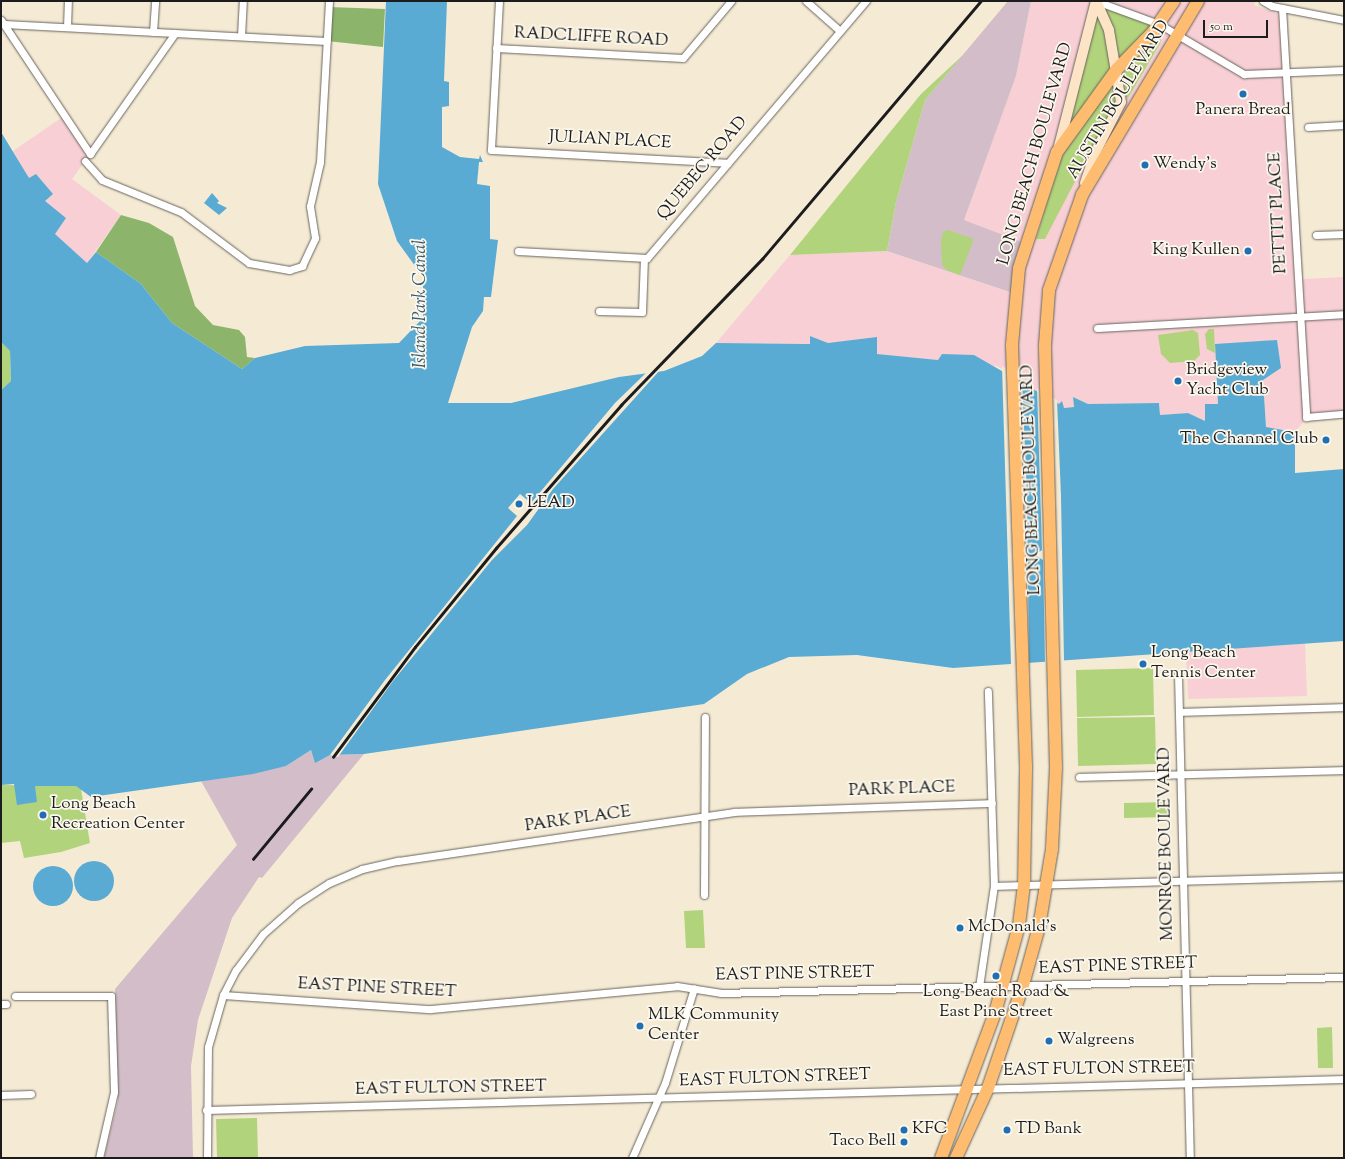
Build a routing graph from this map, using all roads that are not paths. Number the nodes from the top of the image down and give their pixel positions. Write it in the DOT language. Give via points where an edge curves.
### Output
graph roads {
  1 [pos="68,1"];
  2 [pos="155,1"];
  3 [pos="243,1"];
  4 [pos="329,1"];
  5 [pos="499,1"];
  6 [pos="731,1"];
  7 [pos="806,1"];
  8 [pos="866,1"];
  9 [pos="1096,1"];
  10 [pos="1174,1"];
  11 [pos="1198,1"];
  12 [pos="1263,1"];
  13 [pos="1282,8"];
  14 [pos="1344,20"];
  15 [pos="2,22"];
  16 [pos="1159,24"];
  17 [pos="67,27"];
  18 [pos="840,31"];
  19 [pos="153,32"];
  20 [pos="175,33"];
  21 [pos="241,36"];
  22 [pos="1177,37"];
  23 [pos="327,41"];
  24 [pos="496,48"];
  25 [pos="1117,69"];
  26 [pos="1344,70"];
  27 [pos="1286,73"];
  28 [pos="1344,125"];
  29 [pos="1308,127"];
  30 [pos="1058,152"];
  31 [pos="85,161"];
  32 [pos="728,163"];
  33 [pos="1082,195"];
  34 [pos="1344,234"];
  35 [pos="1316,235"];
  36 [pos="518,251"];
  37 [pos="644,258"];
  38 [pos="600,311"];
  39 [pos="1344,314"];
  40 [pos="1300,316"];
  41 [pos="1097,328"];
  42 [pos="1344,414"];
  43 [pos="1178,674"];
  44 [pos="988,691"];
  45 [pos="1344,707"];
  46 [pos="1180,712"];
  47 [pos="705,717"];
  48 [pos="1344,770"];
  49 [pos="1181,774"];
  50 [pos="1078,777"];
  51 [pos="992,803"];
  52 [pos="705,817"];
  53 [pos="1344,876"];
  54 [pos="1183,881"];
  55 [pos="1024,885"];
  56 [pos="1047,885"];
  57 [pos="994,886"];
  58 [pos="704,895"];
  59 [pos="1344,977"];
  60 [pos="1184,980"];
  61 [pos="1023,985"];
  62 [pos="1002,986"];
  63 [pos="694,988"];
  64 [pos="979,988"];
  65 [pos="223,995"];
  66 [pos="15,996"];
  67 [pos="1344,1079"];
  68 [pos="1188,1082"];
  69 [pos="970,1088"];
  70 [pos="988,1088"];
  71 [pos="31,1094"];
  72 [pos="1,1095"];
  73 [pos="658,1099"];
  74 [pos="206,1110"];
  75 [pos="99,1158"];
  76 [pos="207,1158"];
  77 [pos="632,1158"];
  78 [pos="941,1158"];
  79 [pos="956,1158"];
  80 [pos="1190,1158"];
  1 -- 17 [label="street"];
  2 -- 19 [label="street"];
  3 -- 21 [label="street"];
  4 -- 23 [label="street"];
  5 -- 24 [label="street"];
  6 -- 24 [label="street, RADCLIFFE ROAD" via="683,58"];
  7 -- 18 [label="street"];
  8 -- 18 [label="street, QUEBEC ROAD"];
  9 -- 16 [label="street"];
  9 -- 25 [label="main road, LONG BEACH BOULEVARD" via="1107,26"];
  9 -- 30 [label="main road, LONG BEACH BOULEVARD"];
  10 -- 16 [label="main road, AUSTIN BOULEVARD"];
  11 -- 22 [label="main road, AUSTIN BOULEVARD"];
  12 -- 13 [label="street"];
  13 -- 14 [label="street"];
  13 -- 27 [label="street, PETTIT PLACE"];
  15 -- 17 [label="street"];
  15 -- 20 [label="street" via="90,154"];
  16 -- 22 [label="street"];
  16 -- 25 [label="main road, AUSTIN BOULEVARD"];
  17 -- 19 [label="street"];
  18 -- 32 [label="street, QUEBEC ROAD"];
  19 -- 20 [label="street"];
  20 -- 21 [label="street"];
  21 -- 23 [label="street"];
  22 -- 27 [label="street" via="1244,74"];
  22 -- 33 [label="main road, AUSTIN BOULEVARD"];
  23 -- 31 [label="street" via="320,162 310,206 315,238 302,266 289,270 249,263 181,212 102,180"];
  24 -- 32 [label="street, JULIAN PLACE" via="491,150"];
  25 -- 30 [label="main road, AUSTIN BOULEVARD"];
  25 -- 33 [label="main road, LONG BEACH BOULEVARD" via="1119,108 1096,151"];
  26 -- 27 [label="street"];
  27 -- 40 [label="street, PETTIT PLACE"];
  28 -- 29 [label="street"];
  30 -- 55 [label="main road, LONG BEACH BOULEVARD" via="1024,246 1012,345 1026,832"];
  32 -- 37 [label="street, QUEBEC ROAD"];
  33 -- 56 [label="main road, LONG BEACH BOULEVARD" via="1049,290 1045,345 1055,678 1055,788"];
  34 -- 35 [label="street"];
  36 -- 37 [label="street"];
  37 -- 38 [label="street" via="642,312"];
  39 -- 40 [label="street"];
  40 -- 41 [label="street"];
  40 -- 42 [label="street, PETTIT PLACE" via="1306,417"];
  43 -- 46 [label="street, MONROE BOULEVARD"];
  44 -- 51 [label="street"];
  45 -- 46 [label="street"];
  46 -- 49 [label="street, MONROE BOULEVARD"];
  47 -- 52 [label="street"];
  48 -- 49 [label="street"];
  49 -- 50 [label="street"];
  49 -- 54 [label="street, MONROE BOULEVARD"];
  51 -- 52 [label="street, PARK PLACE" via="762,809"];
  51 -- 57 [label="street"];
  52 -- 58 [label="street"];
  52 -- 65 [label="street, PARK PLACE" via="362,869 312,893 280,917 252,947"];
  53 -- 54 [label="street"];
  54 -- 56 [label="street"];
  54 -- 60 [label="street, MONROE BOULEVARD"];
  55 -- 56 [label="street"];
  55 -- 57 [label="street"];
  55 -- 62 [label="main road, LONG BEACH BOULEVARD" via="1019,925"];
  56 -- 61 [label="main road, LONG BEACH BOULEVARD"];
  57 -- 64 [label="street"];
  59 -- 60 [label="street, EAST PINE STREET"];
  60 -- 61 [label="street, EAST PINE STREET"];
  60 -- 68 [label="street, MONROE BOULEVARD"];
  61 -- 62 [label="street, EAST PINE STREET"];
  61 -- 70 [label="main road, LONG BEACH BOULEVARD"];
  62 -- 64 [label="street, EAST PINE STREET"];
  62 -- 69 [label="main road, LONG BEACH BOULEVARD"];
  63 -- 64 [label="street, EAST PINE STREET" via="722,993"];
  63 -- 65 [label="street, EAST PINE STREET" via="672,987 434,1009"];
  63 -- 73 [label="street"];
  65 -- 74 [label="street, PARK PLACE" via="208,1047"];
  66 -- 75 [label="street" via="111,996 114,1092"];
  67 -- 68 [label="street, EAST FULTON STREET"];
  68 -- 70 [label="street, EAST FULTON STREET"];
  68 -- 80 [label="street, MONROE BOULEVARD"];
  69 -- 70 [label="street, EAST FULTON STREET"];
  69 -- 73 [label="street, EAST FULTON STREET"];
  69 -- 78 [label="main road, LONG BEACH BOULEVARD"];
  70 -- 79 [label="main road, LONG BEACH BOULEVARD"];
  71 -- 72 [label="street"];
  73 -- 74 [label="street, EAST FULTON STREET"];
  73 -- 77 [label="street"];
  74 -- 76 [label="street, PARK PLACE"];
}
